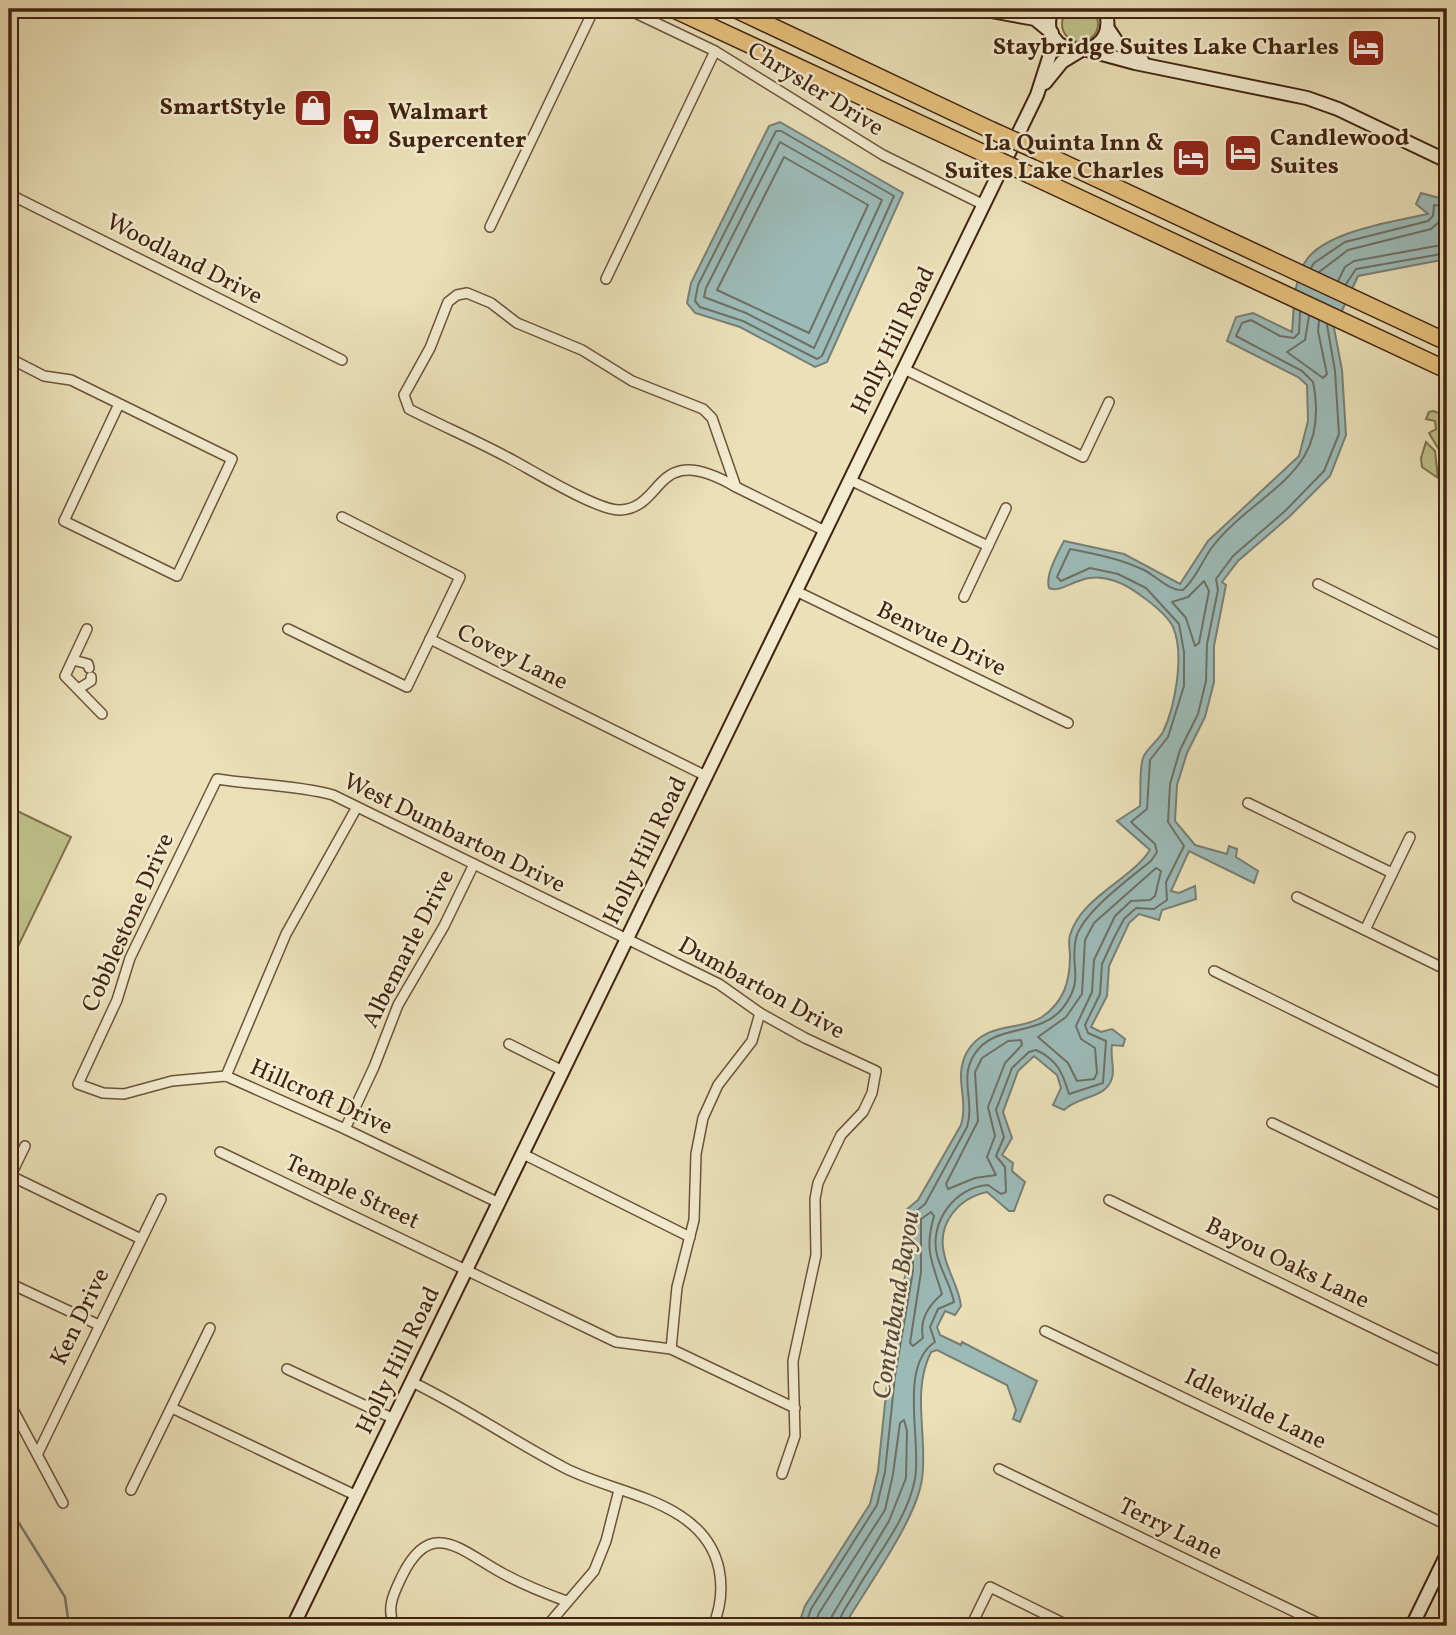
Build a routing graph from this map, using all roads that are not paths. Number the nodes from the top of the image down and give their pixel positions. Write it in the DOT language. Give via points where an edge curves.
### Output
graph roads {
  1 [pos="594,9"];
  2 [pos="626,9"];
  3 [pos="673,9"];
  4 [pos="735,9"];
  5 [pos="1008,9"];
  6 [pos="1052,9"];
  7 [pos="1105,9"];
  8 [pos="986,10"];
  9 [pos="1107,27"];
  10 [pos="1053,36"];
  11 [pos="1084,50"];
  12 [pos="715,51"];
  13 [pos="1151,66"];
  14 [pos="1037,95"];
  15 [pos="1447,161"];
  16 [pos="9,194"];
  17 [pos="984,205"];
  18 [pos="490,227"];
  19 [pos="606,279"];
  20 [pos="1447,342"];
  21 [pos="9,358"];
  22 [pos="342,360"];
  23 [pos="904,369"];
  24 [pos="1447,370"];
  25 [pos="1109,402"];
  26 [pos="119,404"];
  27 [pos="850,480"];
  28 [pos="736,486"];
  29 [pos="1006,508"];
  30 [pos="342,517"];
  31 [pos="825,531"];
  32 [pos="988,546"];
  33 [pos="1318,584"];
  34 [pos="796,591"];
  35 [pos="964,597"];
  36 [pos="87,629"];
  37 [pos="288,629"];
  38 [pos="430,639"];
  39 [pos="1447,648"];
  40 [pos="73,660"];
  41 [pos="78,690"];
  42 [pos="102,714"];
  43 [pos="1068,723"];
  44 [pos="706,776"];
  45 [pos="217,779"];
  46 [pos="1248,803"];
  47 [pos="357,807"];
  48 [pos="1410,837"];
  49 [pos="474,864"];
  50 [pos="1392,873"];
  51 [pos="1297,897"];
  52 [pos="1365,930"];
  53 [pos="627,939"];
  54 [pos="1447,970"];
  55 [pos="1214,971"];
  56 [pos="760,1013"];
  57 [pos="509,1044"];
  58 [pos="563,1071"];
  59 [pos="226,1076"];
  60 [pos="78,1084"];
  61 [pos="1447,1086"];
  62 [pos="1272,1122"];
  63 [pos="345,1129"];
  64 [pos="25,1146"];
  65 [pos="220,1152"];
  66 [pos="523,1154"];
  67 [pos="10,1178"];
  68 [pos="161,1199"];
  69 [pos="1109,1200"];
  70 [pos="499,1203"];
  71 [pos="1447,1209"];
  72 [pos="690,1237"];
  73 [pos="141,1239"];
  74 [pos="467,1268"];
  75 [pos="9,1283"];
  76 [pos="99,1325"];
  77 [pos="210,1328"];
  78 [pos="1045,1331"];
  79 [pos="671,1349"];
  80 [pos="1447,1364"];
  81 [pos="287,1369"];
  82 [pos="412,1382"];
  83 [pos="9,1402"];
  84 [pos="172,1408"];
  85 [pos="795,1408"];
  86 [pos="394,1419"];
  87 [pos="38,1453"];
  88 [pos="999,1469"];
  89 [pos="782,1474"];
  90 [pos="131,1490"];
  91 [pos="619,1490"];
  92 [pos="356,1496"];
  93 [pos="63,1503"];
  94 [pos="1447,1525"];
  95 [pos="1447,1554"];
  96 [pos="566,1601"];
  97 [pos="392,1623"];
  98 [pos="293,1626"];
  99 [pos="547,1626"];
  100 [pos="713,1626"];
  101 [pos="971,1626"];
  102 [pos="1069,1626"];
  103 [pos="1324,1626"];
  104 [pos="1412,1626"];
  1 -- 18 [label="street"];
  2 -- 12 [label="street, Chrysler Drive"];
  3 -- 24 [label="highway, bridge"];
  4 -- 20 [label="highway, bridge"];
  5 -- 8 [label="street"];
  6 -- 10 [label="street, Holly Hill Road"];
  7 -- 9 [label="street"];
  8 -- 10 [label="street" via="1035,19"];
  9 -- 11 [label="street, Holly Hill Road" via="1098,43"];
  9 -- 13 [label="street" via="1119,45"];
  10 -- 11 [label="street" via="1070,50"];
  10 -- 14 [label="street, Holly Hill Road"];
  11 -- 13 [label="street"];
  11 -- 14 [label="street, Holly Hill Road" via="1062,62"];
  12 -- 17 [label="street, Chrysler Drive" via="883,155"];
  12 -- 19 [label="street"];
  13 -- 15 [label="street" via="1307,98"];
  14 -- 17 [label="street, Holly Hill Road"];
  16 -- 22 [label="street, Woodland Drive"];
  17 -- 23 [label="street, Holly Hill Road"];
  21 -- 26 [label="street" via="44,376 71,380"];
  23 -- 25 [label="street" via="1083,457"];
  23 -- 27 [label="street, Holly Hill Road"];
  26 -- 26 [label="street" via="232,459 177,576 64,521"];
  27 -- 31 [label="street, Holly Hill Road"];
  27 -- 32 [label="street"];
  28 -- 28 [label="street" via="712,418 703,409 632,381 566,342 517,323 473,295 457,295 448,302 404,395 409,409 612,509 629,508 665,477 681,470 702,472"];
  28 -- 31 [label="street"];
  29 -- 32 [label="street"];
  30 -- 38 [label="street" via="460,576"];
  31 -- 34 [label="street, Holly Hill Road"];
  32 -- 35 [label="street"];
  33 -- 39 [label="street"];
  34 -- 43 [label="street, Benvue Drive"];
  34 -- 44 [label="street, Holly Hill Road"];
  36 -- 40 [label="street"];
  37 -- 38 [label="street, Covey Lane" via="407,687"];
  38 -- 44 [label="street, Covey Lane"];
  40 -- 41 [label="street" via="65,676"];
  40 -- 41 [label="street" via="88,664 90,673 91,681"];
  41 -- 42 [label="street"];
  44 -- 53 [label="street, Holly Hill Road"];
  45 -- 47 [label="street, West Dumbarton Drive" via="311,789"];
  45 -- 60 [label="street, Cobblestone Drive" via="130,957 117,1000"];
  46 -- 50 [label="street"];
  47 -- 49 [label="street, West Dumbarton Drive"];
  47 -- 59 [label="street" via="286,934"];
  48 -- 50 [label="street"];
  49 -- 53 [label="street, West Dumbarton Drive"];
  49 -- 63 [label="street, Albemarle Drive" via="444,926 411,977"];
  50 -- 52 [label="street"];
  51 -- 52 [label="street"];
  52 -- 54 [label="street"];
  53 -- 56 [label="street, Dumbarton Drive" via="719,984"];
  53 -- 58 [label="street, Holly Hill Road"];
  55 -- 61 [label="street"];
  56 -- 72 [label="street" via="752,1041 718,1085 703,1118"];
  56 -- 85 [label="street, Dumbarton Drive" via="876,1071 863,1112 841,1135 818,1183 816,1255 793,1361"];
  57 -- 58 [label="street"];
  58 -- 66 [label="street, Holly Hill Road"];
  59 -- 60 [label="street, Hillcroft Drive" via="172,1081 124,1094"];
  59 -- 63 [label="street, Hillcroft Drive"];
  62 -- 71 [label="street"];
  63 -- 70 [label="street, Hillcroft Drive"];
  64 -- 67 [label="street"];
  65 -- 74 [label="street, Temple Street"];
  66 -- 70 [label="street, Holly Hill Road"];
  66 -- 72 [label="street"];
  67 -- 73 [label="street"];
  68 -- 73 [label="street, Ken Drive"];
  69 -- 80 [label="street, Bayou Oaks Lane"];
  70 -- 74 [label="street, Holly Hill Road"];
  72 -- 79 [label="street" via="677,1287"];
  73 -- 76 [label="street, Ken Drive"];
  74 -- 79 [label="street, Temple Street" via="616,1342"];
  74 -- 82 [label="street, Holly Hill Road"];
  75 -- 76 [label="street"];
  76 -- 87 [label="street, Ken Drive"];
  77 -- 84 [label="street"];
  78 -- 94 [label="street, Idlewilde Lane"];
  79 -- 85 [label="street, Temple Street"];
  81 -- 86 [label="street"];
  82 -- 86 [label="street, Holly Hill Road"];
  82 -- 91 [label="street" via="566,1469"];
  83 -- 87 [label="street"];
  84 -- 90 [label="street"];
  84 -- 92 [label="street"];
  85 -- 89 [label="street" via="795,1436"];
  86 -- 92 [label="street, Holly Hill Road"];
  87 -- 93 [label="street"];
  88 -- 103 [label="street, Terry Lane"];
  91 -- 96 [label="street" via="601,1557 586,1582"];
  91 -- 100 [label="street" via="661,1505 691,1524 712,1551 721,1579"];
  92 -- 98 [label="street, Holly Hill Road"];
  95 -- 104 [label="street"];
  96 -- 97 [label="street" via="500,1572 460,1546 431,1544 411,1557 392,1597"];
  96 -- 99 [label="street"];
  101 -- 102 [label="street" via="990,1587"];
}
